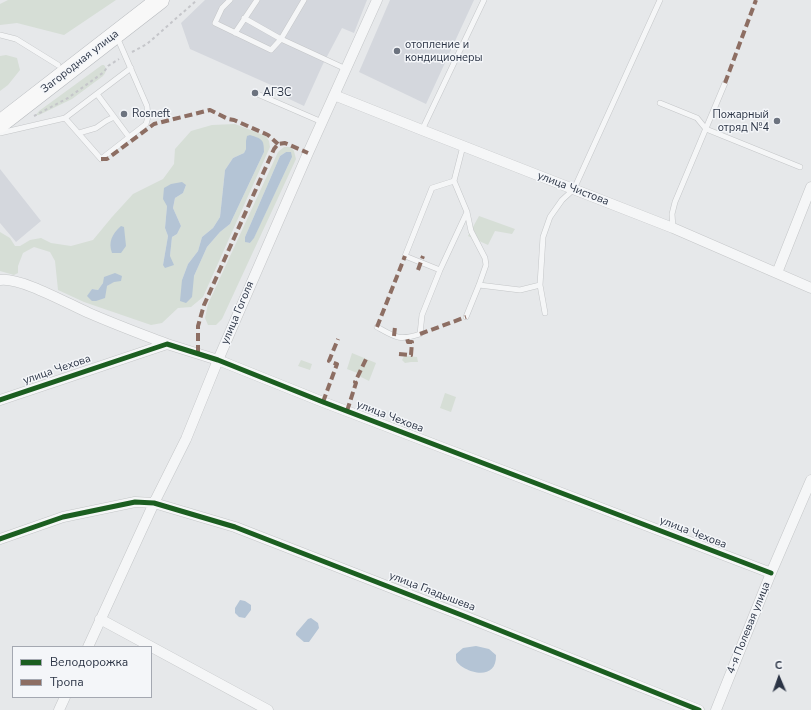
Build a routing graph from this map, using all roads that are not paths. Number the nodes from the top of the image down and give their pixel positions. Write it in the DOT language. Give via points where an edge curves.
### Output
graph roads {
  1 [pos="141,0"];
  2 [pos="160,0"];
  3 [pos="230,0"];
  4 [pos="257,0"];
  5 [pos="304,0"];
  6 [pos="377,0"];
  7 [pos="484,0"];
  8 [pos="660,0"];
  9 [pos="244,18"];
  10 [pos="235,33"];
  11 [pos="116,34"];
  12 [pos="0,35"];
  13 [pos="281,39"];
  14 [pos="58,65"];
  15 [pos="131,68"];
  16 [pos="346,69"];
  17 [pos="725,83"];
  18 [pos="255,93"];
  19 [pos="97,94"];
  20 [pos="334,95"];
  21 [pos="660,102"];
  22 [pos="0,110"];
  23 [pos="114,117"];
  24 [pos="65,118"];
  25 [pos="322,122"];
  26 [pos="0,124"];
  27 [pos="706,129"];
  28 [pos="422,130"];
  29 [pos="0,133"];
  30 [pos="79,134"];
  31 [pos="129,137"];
  32 [pos="462,146"];
  33 [pos="800,167"];
  34 [pos="454,181"];
  35 [pos="811,187"];
  36 [pos="574,189"];
  37 [pos="467,212"];
  38 [pos="673,228"];
  39 [pos="440,270"];
  40 [pos="777,273"];
  41 [pos="0,280"];
  42 [pos="480,285"];
  43 [pos="540,285"];
  44 [pos="811,288"];
  45 [pos="545,313"];
  46 [pos="466,317"];
  47 [pos="377,327"];
  48 [pos="167,344"];
  49 [pos="218,360"];
  50 [pos="0,400"];
  51 [pos="811,480"];
  52 [pos="154,503"];
  53 [pos="0,539"];
  54 [pos="771,573"];
  55 [pos="100,619"];
  56 [pos="88,646"];
  57 [pos="150,646"];
  58 [pos="152,647"];
  59 [pos="64,698"];
  60 [pos="58,710"];
  61 [pos="268,710"];
  62 [pos="699,710"];
  63 [pos="716,710"];
  1 -- 14 [label="highway, Загородная улица"];
  2 -- 11 [label="highway, Загородная улица"];
  3 -- 10 [label="lane" via="222,8 215,23"];
  4 -- 9 [label="lane"];
  5 -- 13 [label="lane"];
  6 -- 16 [label="street, улица Гоголя"];
  7 -- 28 [label="lane"];
  8 -- 36 [label="lane"];
  9 -- 10 [label="lane"];
  9 -- 13 [label="lane"];
  10 -- 13 [label="lane" via="271,50"];
  11 -- 15 [label="lane"];
  11 -- 26 [label="highway, Загородная улица"];
  12 -- 14 [label="lane" via="16,39"];
  13 -- 16 [label="lane"];
  14 -- 22 [label="highway, Загородная улица"];
  15 -- 19 [label="lane"];
  15 -- 31 [label="lane" via="147,106 148,116 146,124"];
  16 -- 20 [label="street, улица Гоголя"];
  17 -- 27 [label="lane"];
  18 -- 25 [label="lane"];
  19 -- 23 [label="lane"];
  19 -- 24 [label="lane"];
  20 -- 25 [label="street, улица Гоголя"];
  20 -- 28 [label="street, улица Чистова"];
  21 -- 27 [label="lane" via="697,118"];
  23 -- 30 [label="lane" via="96,128"];
  23 -- 31 [label="lane"];
  24 -- 29 [label="lane"];
  24 -- 30 [label="lane"];
  25 -- 49 [label="street, улица Гоголя"];
  27 -- 33 [label="lane"];
  27 -- 38 [label="lane" via="675,202 672,214"];
  28 -- 32 [label="street, улица Чистова"];
  30 -- 31 [label="lane" via="101,159"];
  32 -- 34 [label="lane"];
  32 -- 36 [label="street, улица Чистова"];
  34 -- 37 [label="lane"];
  34 -- 39 [label="lane" via="432,188 405,256"];
  35 -- 40 [label="street"];
  36 -- 38 [label="street, улица Чистова"];
  36 -- 43 [label="lane" via="550,217 543,237"];
  37 -- 39 [label="lane"];
  37 -- 42 [label="lane" via="471,231 485,258 486,265"];
  38 -- 40 [label="street, улица Чистова"];
  39 -- 47 [label="lane" via="422,315 420,334 407,338 394,336"];
  40 -- 44 [label="street, улица Чистова"];
  41 -- 48 [label="street, улица Чехова" via="27,285 90,314"];
  42 -- 43 [label="lane" via="520,290"];
  42 -- 46 [label="lane"];
  43 -- 45 [label="lane"];
  48 -- 49 [label="street, улица Чехова"];
  48 -- 50 [label="street, улица Чехова"];
  49 -- 52 [label="street, улица Гоголя" via="186,439"];
  49 -- 54 [label="street, улица Чехова"];
  51 -- 54 [label="street, 4-я Полевая улица"];
  52 -- 53 [label="street, улица Гладышева" via="135,502 63,517"];
  52 -- 55 [label="street, улица Гоголя"];
  52 -- 62 [label="street, улица Гладышева" via="235,527"];
  54 -- 63 [label="street, 4-я Полевая улица"];
  55 -- 56 [label="street, улица Гоголя"];
  55 -- 57 [label="street"];
  58 -- 61 [label="street"];
  59 -- 60 [label="street"];
}
